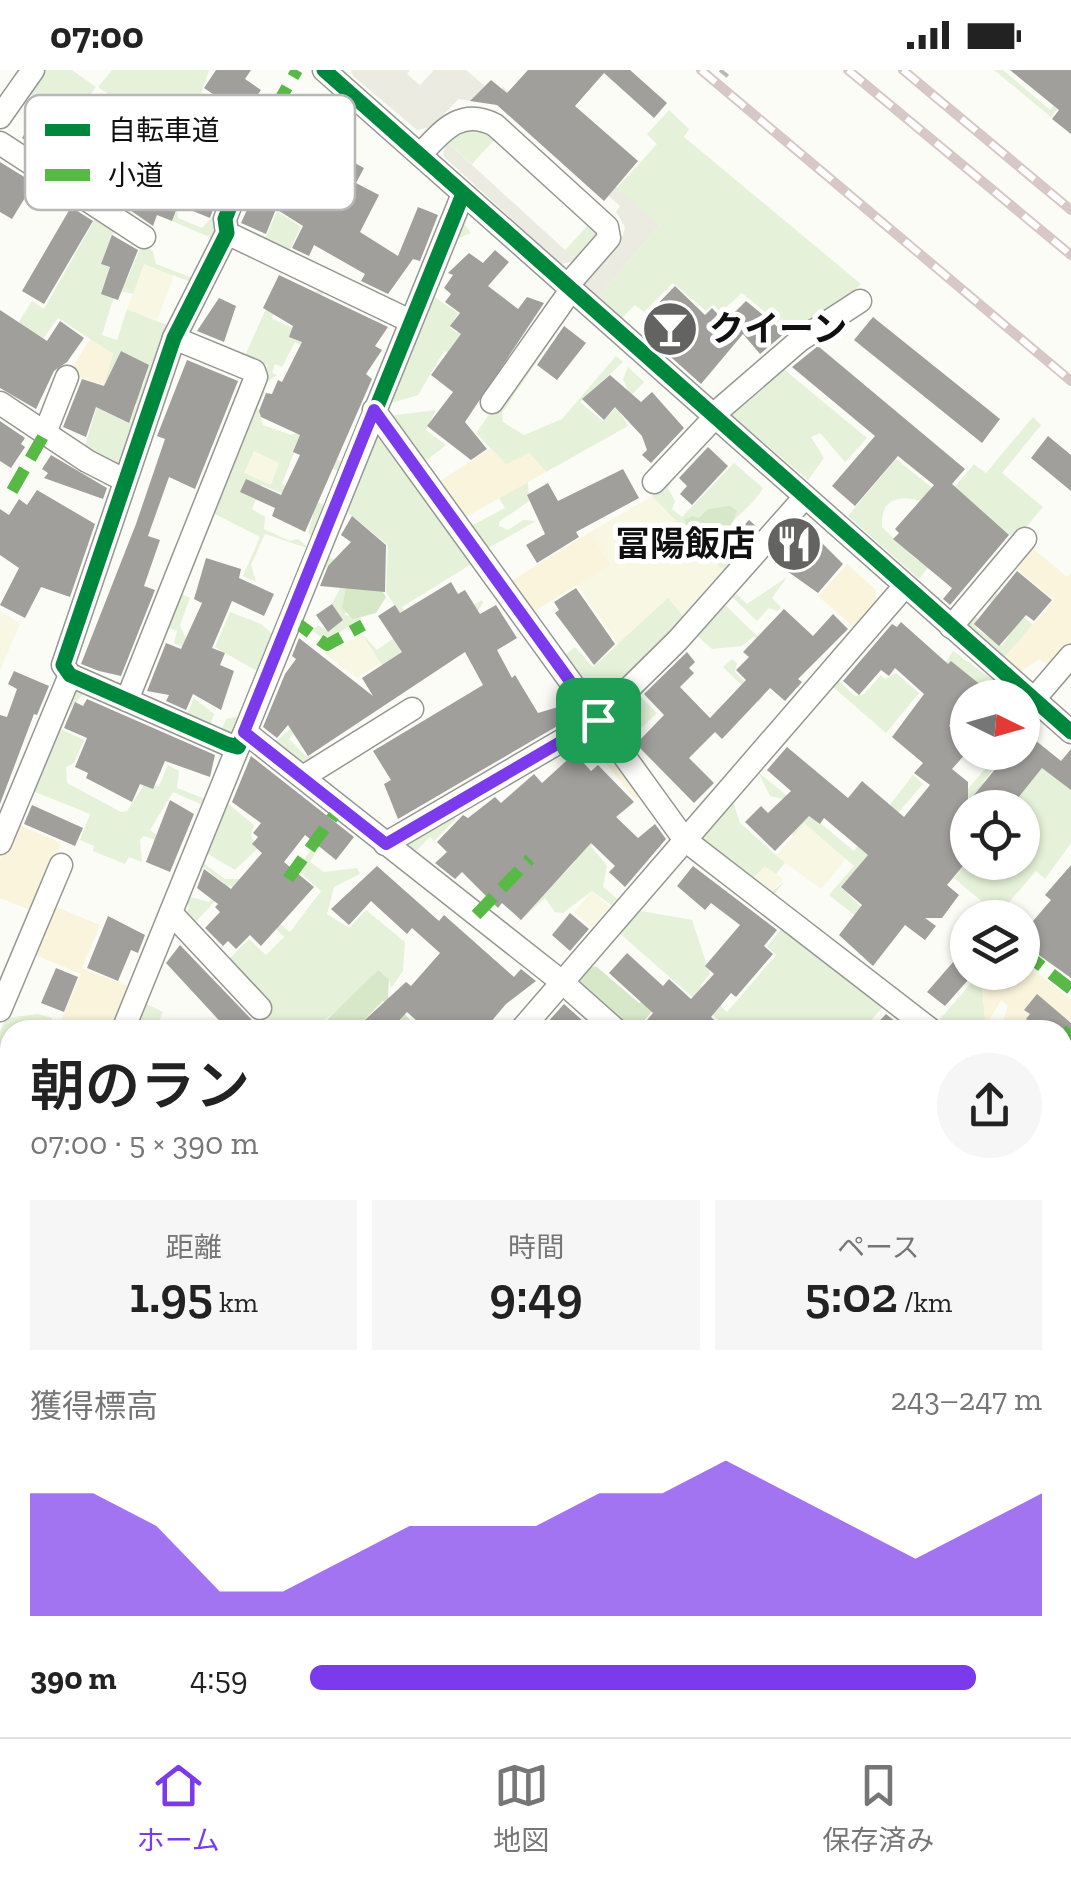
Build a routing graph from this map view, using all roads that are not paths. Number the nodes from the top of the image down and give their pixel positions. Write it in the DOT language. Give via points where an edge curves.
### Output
graph roads {
  1 [pos="33,70"];
  2 [pos="329,72"];
  3 [pos="354,95"];
  4 [pos="355,96"];
  5 [pos="0,117"];
  6 [pos="0,143"];
  7 [pos="420,155"];
  8 [pos="25,159"];
  9 [pos="463,194"];
  10 [pos="104,210"];
  11 [pos="229,210"];
  12 [pos="227,233"];
  13 [pos="144,237"];
  14 [pos="569,288"];
  15 [pos="860,301"];
  16 [pos="410,322"];
  17 [pos="174,338"];
  18 [pos="67,377"];
  19 [pos="492,402"];
  20 [pos="0,403"];
  21 [pos="374,410"];
  22 [pos="713,417"];
  23 [pos="45,433"];
  24 [pos="124,480"];
  25 [pos="654,482"];
  26 [pos="804,498"];
  27 [pos="1025,538"];
  28 [pos="904,587"];
  29 [pos="950,627"];
  30 [pos="1071,656"];
  31 [pos="70,674"];
  32 [pos="1013,680"];
  33 [pos="1040,691"];
  34 [pos="127,700"];
  35 [pos="1040,704"];
  36 [pos="412,709"];
  37 [pos="598,720"];
  38 [pos="1071,732"];
  39 [pos="241,739"];
  40 [pos="304,777"];
  41 [pos="685,840"];
  42 [pos="0,843"];
  43 [pos="386,844"];
  44 [pos="61,865"];
  45 [pos="171,913"];
  46 [pos="8,967"];
  47 [pos="562,982"];
  48 [pos="260,1008"];
  49 [pos="0,1010"];
  50 [pos="127,1020"];
  51 [pos="530,1020"];
  52 [pos="605,1020"];
  53 [pos="918,1020"];
  1 -- 5 [label="street"];
  2 -- 3 [label="street"];
  4 -- 7 [label="street"];
  6 -- 8 [label="street"];
  7 -- 9 [label="street"];
  7 -- 14 [label="street" via="459,119 496,125 607,226 609,238"];
  9 -- 14 [label="street"];
  9 -- 16 [label="street"];
  10 -- 13 [label="street"];
  11 -- 12 [label="street"];
  12 -- 16 [label="street"];
  12 -- 17 [label="street"];
  14 -- 19 [label="street"];
  14 -- 22 [label="street"];
  15 -- 22 [label="street" via="800,340"];
  16 -- 21 [label="street"];
  17 -- 24 [label="street"];
  17 -- 34 [label="street" via="256,377"];
  18 -- 23 [label="street"];
  20 -- 23 [label="street"];
  21 -- 37 [label="street"];
  21 -- 39 [label="street"];
  22 -- 25 [label="street"];
  22 -- 26 [label="street"];
  23 -- 24 [label="street"];
  24 -- 31 [label="street" via="63,666"];
  26 -- 28 [label="street"];
  26 -- 37 [label="street"];
  27 -- 29 [label="street"];
  28 -- 29 [label="street"];
  28 -- 41 [label="street"];
  29 -- 32 [label="street"];
  30 -- 33 [label="street"];
  31 -- 34 [label="street"];
  31 -- 42 [label="street"];
  34 -- 39 [label="street"];
  35 -- 38 [label="street"];
  36 -- 40 [label="street"];
  37 -- 41 [label="street"];
  37 -- 43 [label="street"];
  39 -- 40 [label="street"];
  39 -- 45 [label="street"];
  40 -- 43 [label="street"];
  41 -- 47 [label="street"];
  41 -- 53 [label="street"];
  43 -- 47 [label="street"];
  44 -- 46 [label="street"];
  45 -- 48 [label="street"];
  45 -- 50 [label="street"];
  46 -- 49 [label="street"];
  47 -- 51 [label="street"];
  47 -- 52 [label="street"];
}
